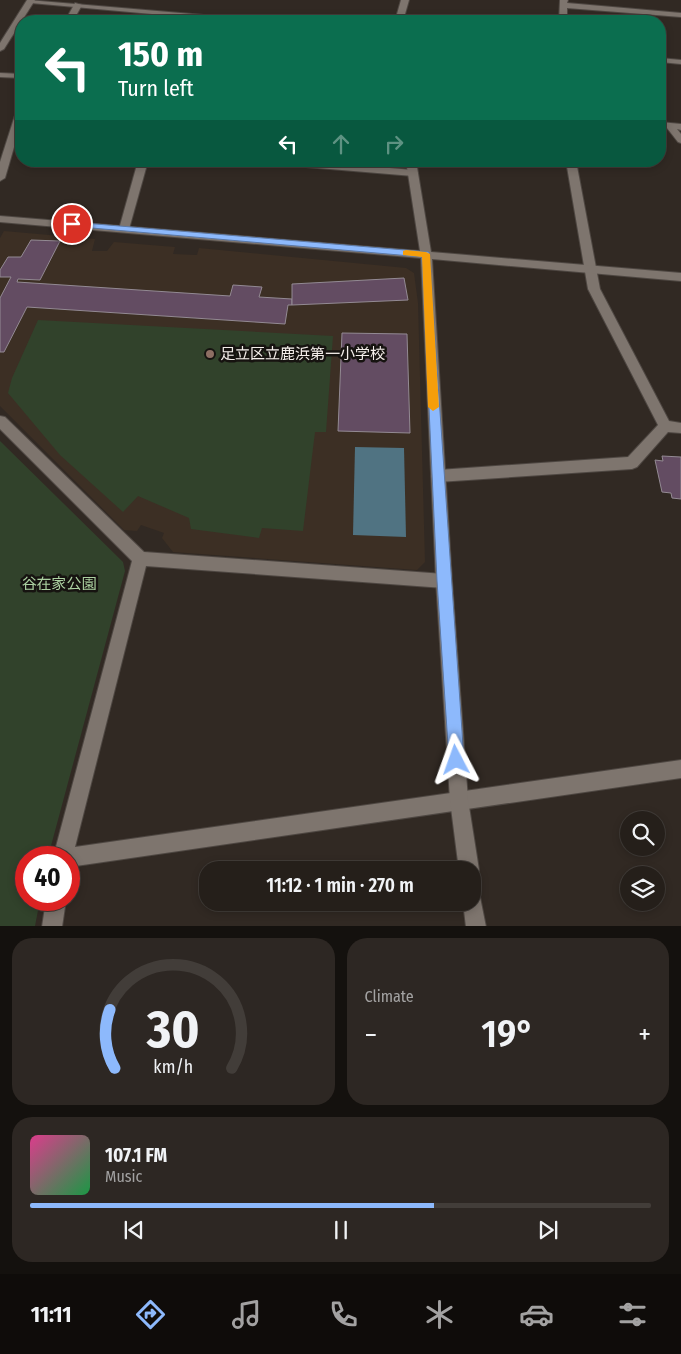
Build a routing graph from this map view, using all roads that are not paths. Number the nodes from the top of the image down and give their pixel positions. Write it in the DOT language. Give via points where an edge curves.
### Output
graph roads {
  1 [pos="120,0"];
  2 [pos="405,0"];
  3 [pos="31,1"];
  4 [pos="564,2"];
  5 [pos="78,5"];
  6 [pos="116,8"];
  7 [pos="22,15"];
  8 [pos="72,15"];
  9 [pos="161,15"];
  10 [pos="401,15"];
  11 [pos="563,15"];
  12 [pos="681,15"];
  13 [pos="15,26"];
  14 [pos="0,49"];
  15 [pos="666,61"];
  16 [pos="681,62"];
  17 [pos="0,75"];
  18 [pos="15,76"];
  19 [pos="666,126"];
  20 [pos="670,126"];
  21 [pos="681,127"];
  22 [pos="15,129"];
  23 [pos="681,140"];
  24 [pos="141,167"];
  25 [pos="412,167"];
  26 [pos="572,167"];
  27 [pos="0,178"];
  28 [pos="0,219"];
  29 [pos="124,229"];
  30 [pos="426,254"];
  31 [pos="591,270"];
  32 [pos="681,277"];
  33 [pos="0,421"];
  34 [pos="665,426"];
  35 [pos="681,428"];
  36 [pos="438,476"];
  37 [pos="140,559"];
  38 [pos="444,581"];
  39 [pos="681,769"];
  40 [pos="459,800"];
  41 [pos="67,846"];
  42 [pos="80,856"];
  43 [pos="468,861"];
  44 [pos="54,911"];
  45 [pos="474,911"];
  46 [pos="52,926"];
  47 [pos="476,926"];
  1 -- 6 [label="street"];
  2 -- 10 [label="street"];
  3 -- 5 [label="street"];
  3 -- 7 [label="street"];
  4 -- 11 [label="street"];
  4 -- 12 [label="street"];
  5 -- 6 [label="street"];
  5 -- 8 [label="street"];
  6 -- 9 [label="street"];
  13 -- 14 [label="street"];
  15 -- 16 [label="street"];
  17 -- 18 [label="street"];
  19 -- 20 [label="street"];
  20 -- 21 [label="street"];
  20 -- 23 [label="street"];
  22 -- 27 [label="street"];
  24 -- 29 [label="street"];
  25 -- 30 [label="street"];
  26 -- 31 [label="street"];
  28 -- 29 [label="street"];
  29 -- 30 [label="street"];
  30 -- 31 [label="street"];
  30 -- 36 [label="street"];
  31 -- 32 [label="street"];
  31 -- 34 [label="street" via="594,289"];
  33 -- 37 [label="street"];
  34 -- 35 [label="street"];
  34 -- 36 [label="street" via="632,463"];
  36 -- 38 [label="street"];
  37 -- 38 [label="street"];
  37 -- 41 [label="street"];
  38 -- 40 [label="street"];
  39 -- 40 [label="street"];
  40 -- 42 [label="street"];
  40 -- 43 [label="street"];
  44 -- 46 [label="street"];
  45 -- 47 [label="street"];
}
